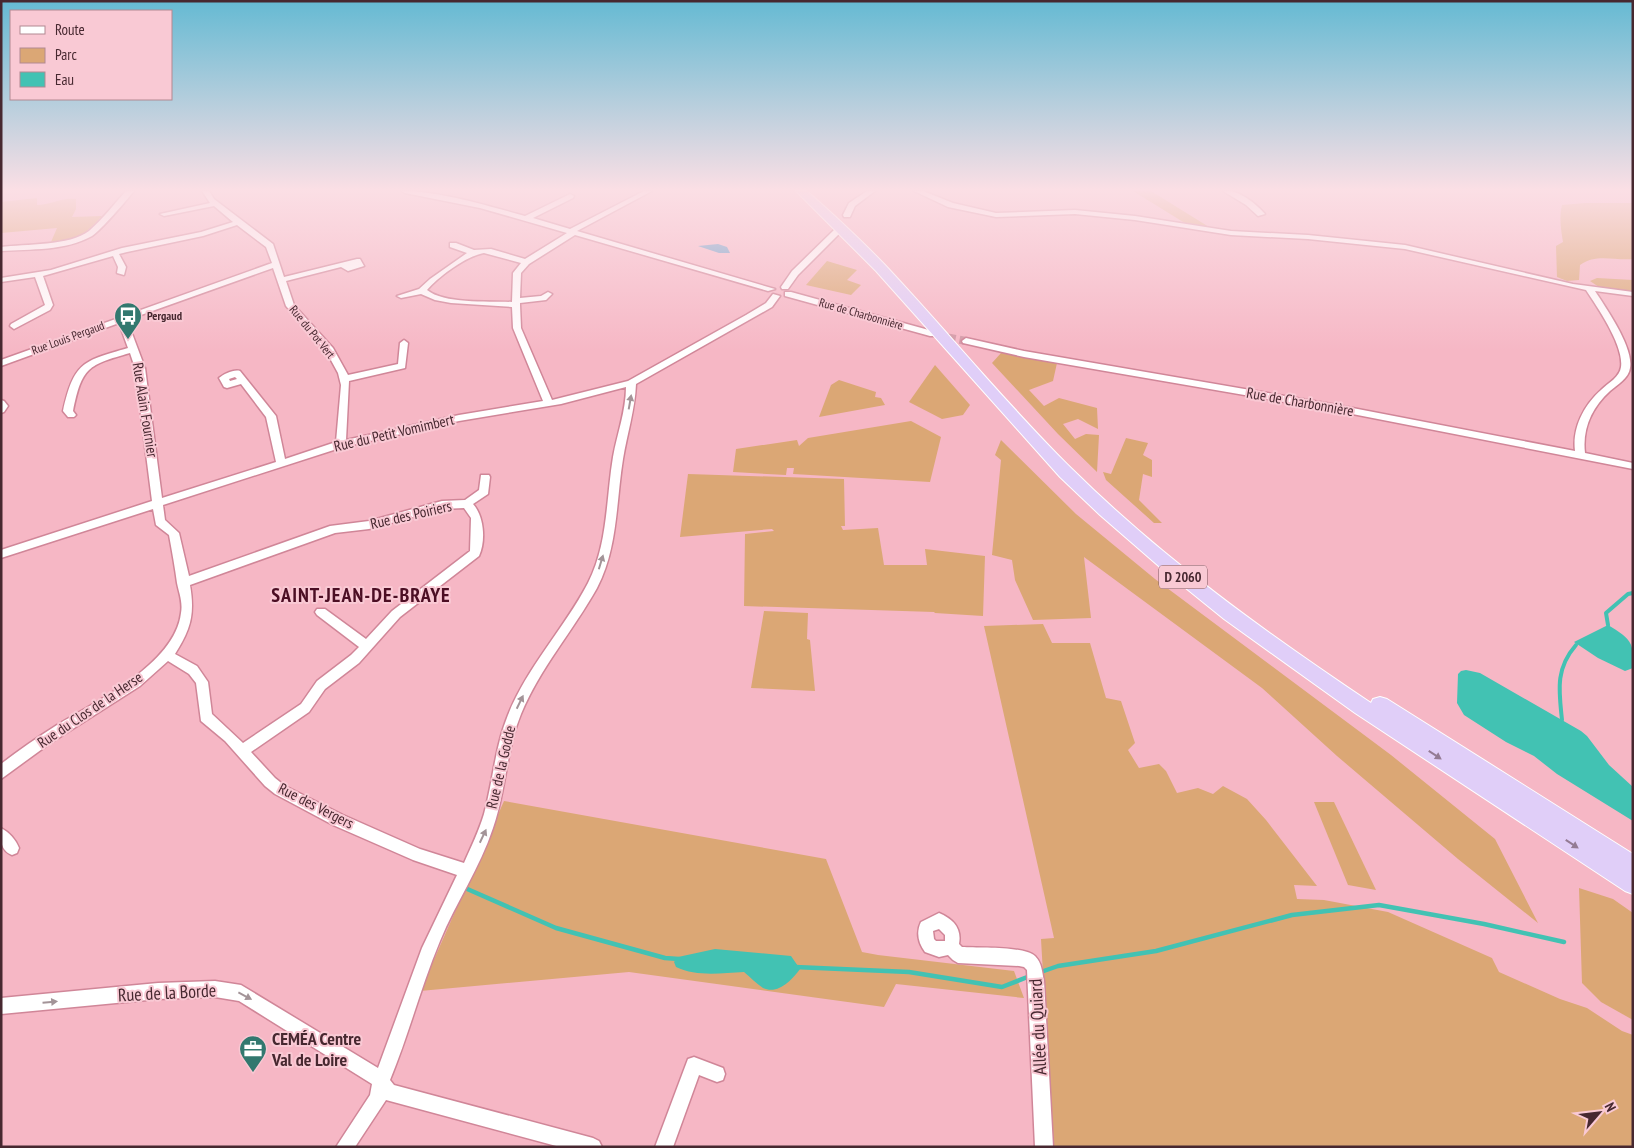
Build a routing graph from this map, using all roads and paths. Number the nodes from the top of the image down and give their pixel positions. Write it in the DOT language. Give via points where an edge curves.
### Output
graph roads {
  1 [pos="41,245"];
  2 [pos="154,245"];
  3 [pos="268,245"];
  4 [pos="453,245"];
  5 [pos="554,245"];
  6 [pos="611,245"];
  7 [pos="827,245"];
  8 [pos="857,245"];
  9 [pos="869,245"];
  10 [pos="1381,245"];
  11 [pos="1,249"];
  12 [pos="471,252"];
  13 [pos="115,253"];
  14 [pos="526,262"];
  15 [pos="276,264"];
  16 [pos="342,264"];
  17 [pos="121,273"];
  18 [pos="38,274"];
  19 [pos="1,280"];
  20 [pos="281,280"];
  21 [pos="1589,288"];
  22 [pos="786,290"];
  23 [pos="422,291"];
  24 [pos="773,293"];
  25 [pos="548,294"];
  26 [pos="1633,294"];
  27 [pos="400,296"];
  28 [pos="516,303"];
  29 [pos="122,319"];
  30 [pos="14,326"];
  31 [pos="933,334"];
  32 [pos="966,341"];
  33 [pos="404,343"];
  34 [pos="134,349"];
  35 [pos="1,363"];
  36 [pos="344,379"];
  37 [pos="243,380"];
  38 [pos="631,383"];
  39 [pos="1,403"];
  40 [pos="549,403"];
  41 [pos="1,410"];
  42 [pos="71,415"];
  43 [pos="341,444"];
  44 [pos="1580,456"];
  45 [pos="281,464"];
  46 [pos="1633,466"];
  47 [pos="485,477"];
  48 [pos="158,504"];
  49 [pos="467,504"];
  50 [pos="1,554"];
  51 [pos="183,583"];
  52 [pos="321,612"];
  53 [pos="367,646"];
  54 [pos="167,655"];
  55 [pos="242,751"];
  56 [pos="3,769"];
  57 [pos="1,835"];
  58 [pos="12,848"];
  59 [pos="1633,867"];
  60 [pos="466,871"];
  61 [pos="1633,883"];
  62 [pos="951,946"];
  63 [pos="1,1006"];
  64 [pos="717,1074"];
  65 [pos="381,1081"];
  66 [pos="345,1147"];
  67 [pos="593,1147"];
  68 [pos="664,1147"];
  69 [pos="1044,1147"];
  1 -- 11 [label="street"];
  2 -- 13 [label="street"];
  3 -- 15 [label="street, Rue du Pot Vert"];
  4 -- 12 [label="street"];
  5 -- 14 [label="street"];
  6 -- 24 [label="street, Rue de Charbonnière"];
  7 -- 22 [label="street" via="791,278"];
  8 -- 61 [label="highway, D 2060, one-way" via="883,269 1036,442 1103,509 1202,593 1310,672"];
  9 -- 59 [label="highway, D 2060" via="1076,469 1179,561 1320,666"];
  10 -- 21 [label="street"];
  12 -- 14 [label="street" via="485,250"];
  12 -- 23 [label="street"];
  13 -- 17 [label="street" via="122,267"];
  13 -- 18 [label="street"];
  14 -- 28 [label="street" via="518,270"];
  15 -- 20 [label="street, Rue du Pot Vert"];
  15 -- 29 [label="street, Rue Louis Pergaud"];
  16 -- 20 [label="street"];
  18 -- 19 [label="street"];
  18 -- 30 [label="street" via="49,305"];
  20 -- 36 [label="street, Rue du Pot Vert" via="290,306 330,350"];
  21 -- 26 [label="street"];
  21 -- 44 [label="street" via="1603,308 1627,359 1626,370 1590,406 1583,419"];
  22 -- 24 [label="street, Rue de Charbonnière" via="776,287"];
  22 -- 31 [label="street, Rue de Charbonnière"];
  23 -- 27 [label="street"];
  23 -- 28 [label="street" via="428,296 453,302"];
  24 -- 38 [label="street, Rue du Petit Vomimbert" via="769,305"];
  25 -- 28 [label="street"];
  28 -- 40 [label="street" via="517,328"];
  29 -- 34 [label="street, Rue Alain Fournier"];
  29 -- 35 [label="street, Rue Louis Pergaud"];
  32 -- 44 [label="street, Rue de Charbonnière"];
  33 -- 36 [label="street" via="402,366"];
  34 -- 42 [label="street" via="92,363 82,370 75,382 68,411"];
  34 -- 48 [label="street, Rue Alain Fournier" via="140,368"];
  36 -- 43 [label="street, Rue du Pot Vert"];
  37 -- 45 [label="street" via="271,416"];
  38 -- 40 [label="street, Rue du Petit Vomimbert"];
  60 -- 38 [label="street, Rue de la Godde, one-way" via="486,829 514,715 534,673 593,585 602,562"];
  39 -- 41 [label="street"];
  40 -- 43 [label="street, Rue du Petit Vomimbert" via="459,418"];
  43 -- 45 [label="street, Rue du Petit Vomimbert"];
  44 -- 46 [label="street, Rue de Charbonnière"];
  45 -- 48 [label="street, Rue du Petit Vomimbert"];
  47 -- 49 [label="street" via="484,491"];
  48 -- 50 [label="street, Rue du Petit Vomimbert"];
  48 -- 51 [label="street, Rue du Clos de la Herse" via="160,522 174,533"];
  49 -- 51 [label="street, Rue des Poiriers" via="442,505 369,525 334,529"];
  49 -- 53 [label="street, Rue des Poiriers" via="476,518 475,553 400,611"];
  51 -- 54 [label="street, Rue du Clos de la Herse" via="188,615 183,630"];
  52 -- 53 [label="street"];
  53 -- 55 [label="street, Rue des Poiriers" via="321,685 305,708"];
  54 -- 55 [label="street, Rue des Vergers" via="193,670 202,682 206,717"];
  54 -- 56 [label="street, Rue du Clos de la Herse" via="117,696 60,729"];
  55 -- 60 [label="street, Rue des Vergers" via="280,790 418,855"];
  57 -- 58 [label="street"];
  60 -- 65 [label="street, Rue de la Godde" via="434,937"];
  62 -- 69 [label="street, Allée du Quiard" via="958,954 1028,960 1035,974"];
  63 -- 65 [label="street, Rue de la Borde, one-way" via="158,991 215,989 241,993 372,1072"];
  64 -- 68 [label="street" via="694,1065"];
  65 -- 66 [label="street, Rue de la Godde" via="378,1098"];
  65 -- 67 [label="street, Rue de la Borde" via="389,1094"];
}
